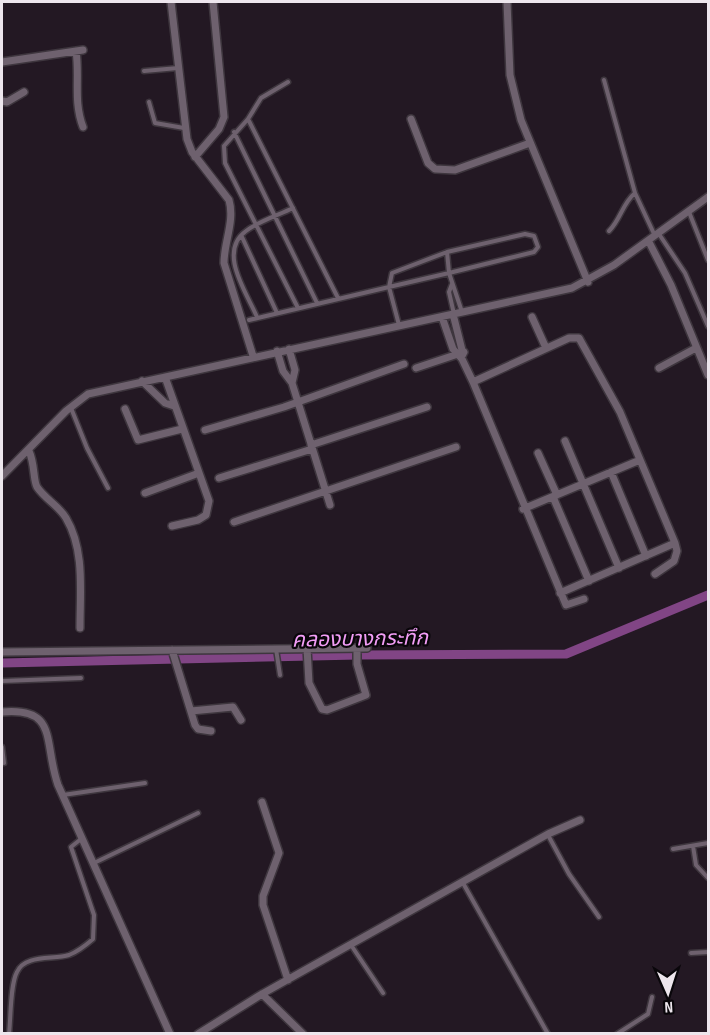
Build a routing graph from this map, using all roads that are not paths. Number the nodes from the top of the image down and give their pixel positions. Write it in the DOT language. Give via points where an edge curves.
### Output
graph roads {
  1 [pos="171,2"];
  2 [pos="213,2"];
  3 [pos="507,2"];
  4 [pos="2,62"];
  5 [pos="177,68"];
  6 [pos="144,71"];
  7 [pos="604,80"];
  8 [pos="288,82"];
  9 [pos="24,92"];
  10 [pos="2,101"];
  11 [pos="149,102"];
  12 [pos="248,119"];
  13 [pos="411,119"];
  14 [pos="82,127"];
  15 [pos="184,128"];
  16 [pos="234,132"];
  17 [pos="530,143"];
  18 [pos="195,156"];
  19 [pos="635,193"];
  20 [pos="708,197"];
  21 [pos="293,208"];
  22 [pos="689,212"];
  23 [pos="276,216"];
  24 [pos="258,225"];
  25 [pos="609,231"];
  26 [pos="241,237"];
  27 [pos="655,238"];
  28 [pos="447,252"];
  29 [pos="708,260"];
  30 [pos="449,273"];
  31 [pos="588,282"];
  32 [pos="452,284"];
  33 [pos="389,287"];
  34 [pos="338,298"];
  35 [pos="317,303"];
  36 [pos="298,308"];
  37 [pos="277,312"];
  38 [pos="456,314"];
  39 [pos="257,317"];
  40 [pos="442,317"];
  41 [pos="532,317"];
  42 [pos="249,320"];
  43 [pos="399,326"];
  44 [pos="708,326"];
  45 [pos="546,348"];
  46 [pos="696,348"];
  47 [pos="289,349"];
  48 [pos="277,351"];
  49 [pos="461,355"];
  50 [pos="253,357"];
  51 [pos="404,364"];
  52 [pos="416,368"];
  53 [pos="659,368"];
  54 [pos="708,375"];
  55 [pos="165,377"];
  56 [pos="142,381"];
  57 [pos="473,382"];
  58 [pos="292,383"];
  59 [pos="297,401"];
  60 [pos="174,406"];
  61 [pos="71,407"];
  62 [pos="427,407"];
  63 [pos="125,409"];
  64 [pos="182,429"];
  65 [pos="205,430"];
  66 [pos="565,441"];
  67 [pos="312,447"];
  68 [pos="456,447"];
  69 [pos="29,451"];
  70 [pos="538,453"];
  71 [pos="640,460"];
  72 [pos="611,472"];
  73 [pos="199,473"];
  74 [pos="2,476"];
  75 [pos="219,478"];
  76 [pos="584,483"];
  77 [pos="108,488"];
  78 [pos="326,491"];
  79 [pos="146,493"];
  80 [pos="555,496"];
  81 [pos="330,505"];
  82 [pos="523,509"];
  83 [pos="234,522"];
  84 [pos="172,526"];
  85 [pos="675,543"];
  86 [pos="646,556"];
  87 [pos="619,568"];
  88 [pos="655,574"];
  89 [pos="589,581"];
  90 [pos="560,592"];
  91 [pos="584,599"];
  92 [pos="80,628"];
  93 [pos="367,648"];
  94 [pos="357,649"];
  95 [pos="307,650"];
  96 [pos="276,651"];
  97 [pos="2,652"];
  98 [pos="173,654"];
  99 [pos="280,675"];
  100 [pos="81,678"];
  101 [pos="2,681"];
  102 [pos="190,711"];
  103 [pos="2,712"];
  104 [pos="241,720"];
  105 [pos="211,731"];
  106 [pos="2,747"];
  107 [pos="4,762"];
  108 [pos="145,783"];
  109 [pos="62,795"];
  110 [pos="262,802"];
  111 [pos="198,813"];
  112 [pos="580,820"];
  113 [pos="548,834"];
  114 [pos="82,839"];
  115 [pos="708,843"];
  116 [pos="693,846"];
  117 [pos="673,849"];
  118 [pos="93,863"];
  119 [pos="708,878"];
  120 [pos="464,883"];
  121 [pos="598,917"];
  122 [pos="351,945"];
  123 [pos="708,952"];
  124 [pos="691,953"];
  125 [pos="288,980"];
  126 [pos="383,993"];
  127 [pos="262,994"];
  128 [pos="652,997"];
  129 [pos="9,1034"];
  130 [pos="170,1034"];
  131 [pos="198,1034"];
  132 [pos="303,1034"];
  133 [pos="548,1034"];
  134 [pos="617,1034"];
  1 -- 5 [label="street"];
  2 -- 18 [label="street" via="224,117 219,129"];
  3 -- 17 [label="street" via="510,75 520,120"];
  4 -- 14 [label="street" via="79,50 76,104"];
  5 -- 6 [label="lane"];
  5 -- 15 [label="street"];
  7 -- 19 [label="lane"];
  8 -- 12 [label="lane" via="261,98"];
  9 -- 10 [label="street"];
  11 -- 15 [label="lane" via="155,123"];
  12 -- 16 [label="lane"];
  12 -- 21 [label="lane"];
  13 -- 17 [label="street" via="428,163 435,169 455,170"];
  15 -- 18 [label="street"];
  16 -- 23 [label="lane"];
  16 -- 24 [label="lane" via="225,146 225,163"];
  17 -- 31 [label="street"];
  18 -- 50 [label="street" via="230,200 224,263"];
  19 -- 25 [label="lane" via="625,202"];
  19 -- 27 [label="lane"];
  20 -- 22 [label="street"];
  21 -- 23 [label="lane"];
  21 -- 34 [label="lane"];
  22 -- 27 [label="street"];
  22 -- 29 [label="lane"];
  23 -- 24 [label="lane"];
  23 -- 35 [label="lane"];
  24 -- 26 [label="lane"];
  24 -- 36 [label="lane"];
  26 -- 37 [label="lane"];
  26 -- 39 [label="lane" via="232,258"];
  27 -- 31 [label="street"];
  27 -- 44 [label="lane" via="686,273"];
  27 -- 46 [label="street"];
  28 -- 30 [label="lane"];
  28 -- 30 [label="lane" via="525,234 534,236 538,248"];
  28 -- 33 [label="lane" via="398,269 389,278"];
  30 -- 32 [label="lane"];
  30 -- 33 [label="lane"];
  31 -- 38 [label="street"];
  32 -- 38 [label="lane" via="449,292"];
  32 -- 38 [label="lane" via="458,292"];
  33 -- 34 [label="lane"];
  33 -- 43 [label="lane"];
  34 -- 35 [label="lane"];
  35 -- 36 [label="lane"];
  36 -- 37 [label="lane"];
  37 -- 39 [label="lane"];
  38 -- 40 [label="street"];
  38 -- 49 [label="street"];
  39 -- 42 [label="lane"];
  40 -- 43 [label="street"];
  40 -- 49 [label="street"];
  41 -- 45 [label="street"];
  43 -- 47 [label="street"];
  45 -- 57 [label="street"];
  45 -- 71 [label="street" via="575,336 583,341"];
  46 -- 53 [label="street"];
  46 -- 54 [label="street"];
  47 -- 48 [label="street"];
  47 -- 58 [label="street" via="295,370"];
  48 -- 50 [label="street"];
  48 -- 58 [label="street" via="283,371"];
  49 -- 52 [label="street"];
  49 -- 57 [label="street"];
  50 -- 55 [label="street"];
  51 -- 59 [label="street"];
  55 -- 56 [label="street"];
  55 -- 60 [label="street"];
  56 -- 60 [label="street" via="165,403"];
  56 -- 61 [label="street" via="98,390"];
  57 -- 82 [label="street"];
  58 -- 59 [label="street"];
  59 -- 65 [label="street"];
  59 -- 67 [label="street"];
  60 -- 64 [label="street"];
  61 -- 69 [label="street"];
  61 -- 77 [label="lane"];
  62 -- 67 [label="street"];
  63 -- 64 [label="street" via="138,440"];
  64 -- 73 [label="street"];
  66 -- 76 [label="street"];
  67 -- 75 [label="street"];
  67 -- 78 [label="street"];
  68 -- 78 [label="street"];
  69 -- 74 [label="street"];
  69 -- 92 [label="street" via="36,467 38,488 64,515 72,530 80,566"];
  70 -- 80 [label="street"];
  71 -- 72 [label="street"];
  71 -- 85 [label="street"];
  72 -- 76 [label="street"];
  72 -- 86 [label="street"];
  73 -- 79 [label="street"];
  73 -- 84 [label="street" via="209,501 206,515"];
  76 -- 80 [label="street"];
  76 -- 87 [label="street"];
  78 -- 81 [label="street"];
  78 -- 83 [label="street"];
  80 -- 82 [label="street"];
  80 -- 89 [label="street"];
  82 -- 90 [label="street"];
  85 -- 86 [label="street"];
  85 -- 88 [label="street" via="674,561"];
  86 -- 87 [label="street"];
  87 -- 89 [label="street"];
  89 -- 90 [label="street"];
  90 -- 91 [label="street" via="566,605"];
  93 -- 94 [label="street"];
  94 -- 95 [label="street"];
  94 -- 95 [label="street" via="366,695 327,710 317,702 309,683"];
  95 -- 96 [label="street"];
  96 -- 98 [label="street"];
  96 -- 99 [label="lane"];
  97 -- 98 [label="street"];
  98 -- 102 [label="street"];
  100 -- 101 [label="lane"];
  102 -- 104 [label="street" via="232,707"];
  102 -- 105 [label="street" via="198,729"];
  103 -- 109 [label="street" via="22,710 44,723 50,761"];
  106 -- 107 [label="lane"];
  108 -- 109 [label="lane"];
  109 -- 114 [label="street"];
  110 -- 125 [label="street" via="279,853 262,896 263,905"];
  111 -- 118 [label="lane"];
  112 -- 113 [label="street"];
  113 -- 120 [label="street"];
  113 -- 121 [label="lane" via="568,874"];
  114 -- 118 [label="street"];
  114 -- 129 [label="lane" via="71,847 94,915 93,939 73,953 33,960 20,967 14,980"];
  115 -- 116 [label="lane"];
  116 -- 117 [label="lane"];
  116 -- 119 [label="lane" via="696,864"];
  118 -- 130 [label="street"];
  120 -- 122 [label="street"];
  120 -- 133 [label="lane"];
  122 -- 125 [label="street"];
  122 -- 126 [label="lane"];
  123 -- 124 [label="lane"];
  125 -- 127 [label="street"];
  127 -- 131 [label="street"];
  127 -- 132 [label="street"];
  128 -- 134 [label="lane" via="648,1014"];
}
